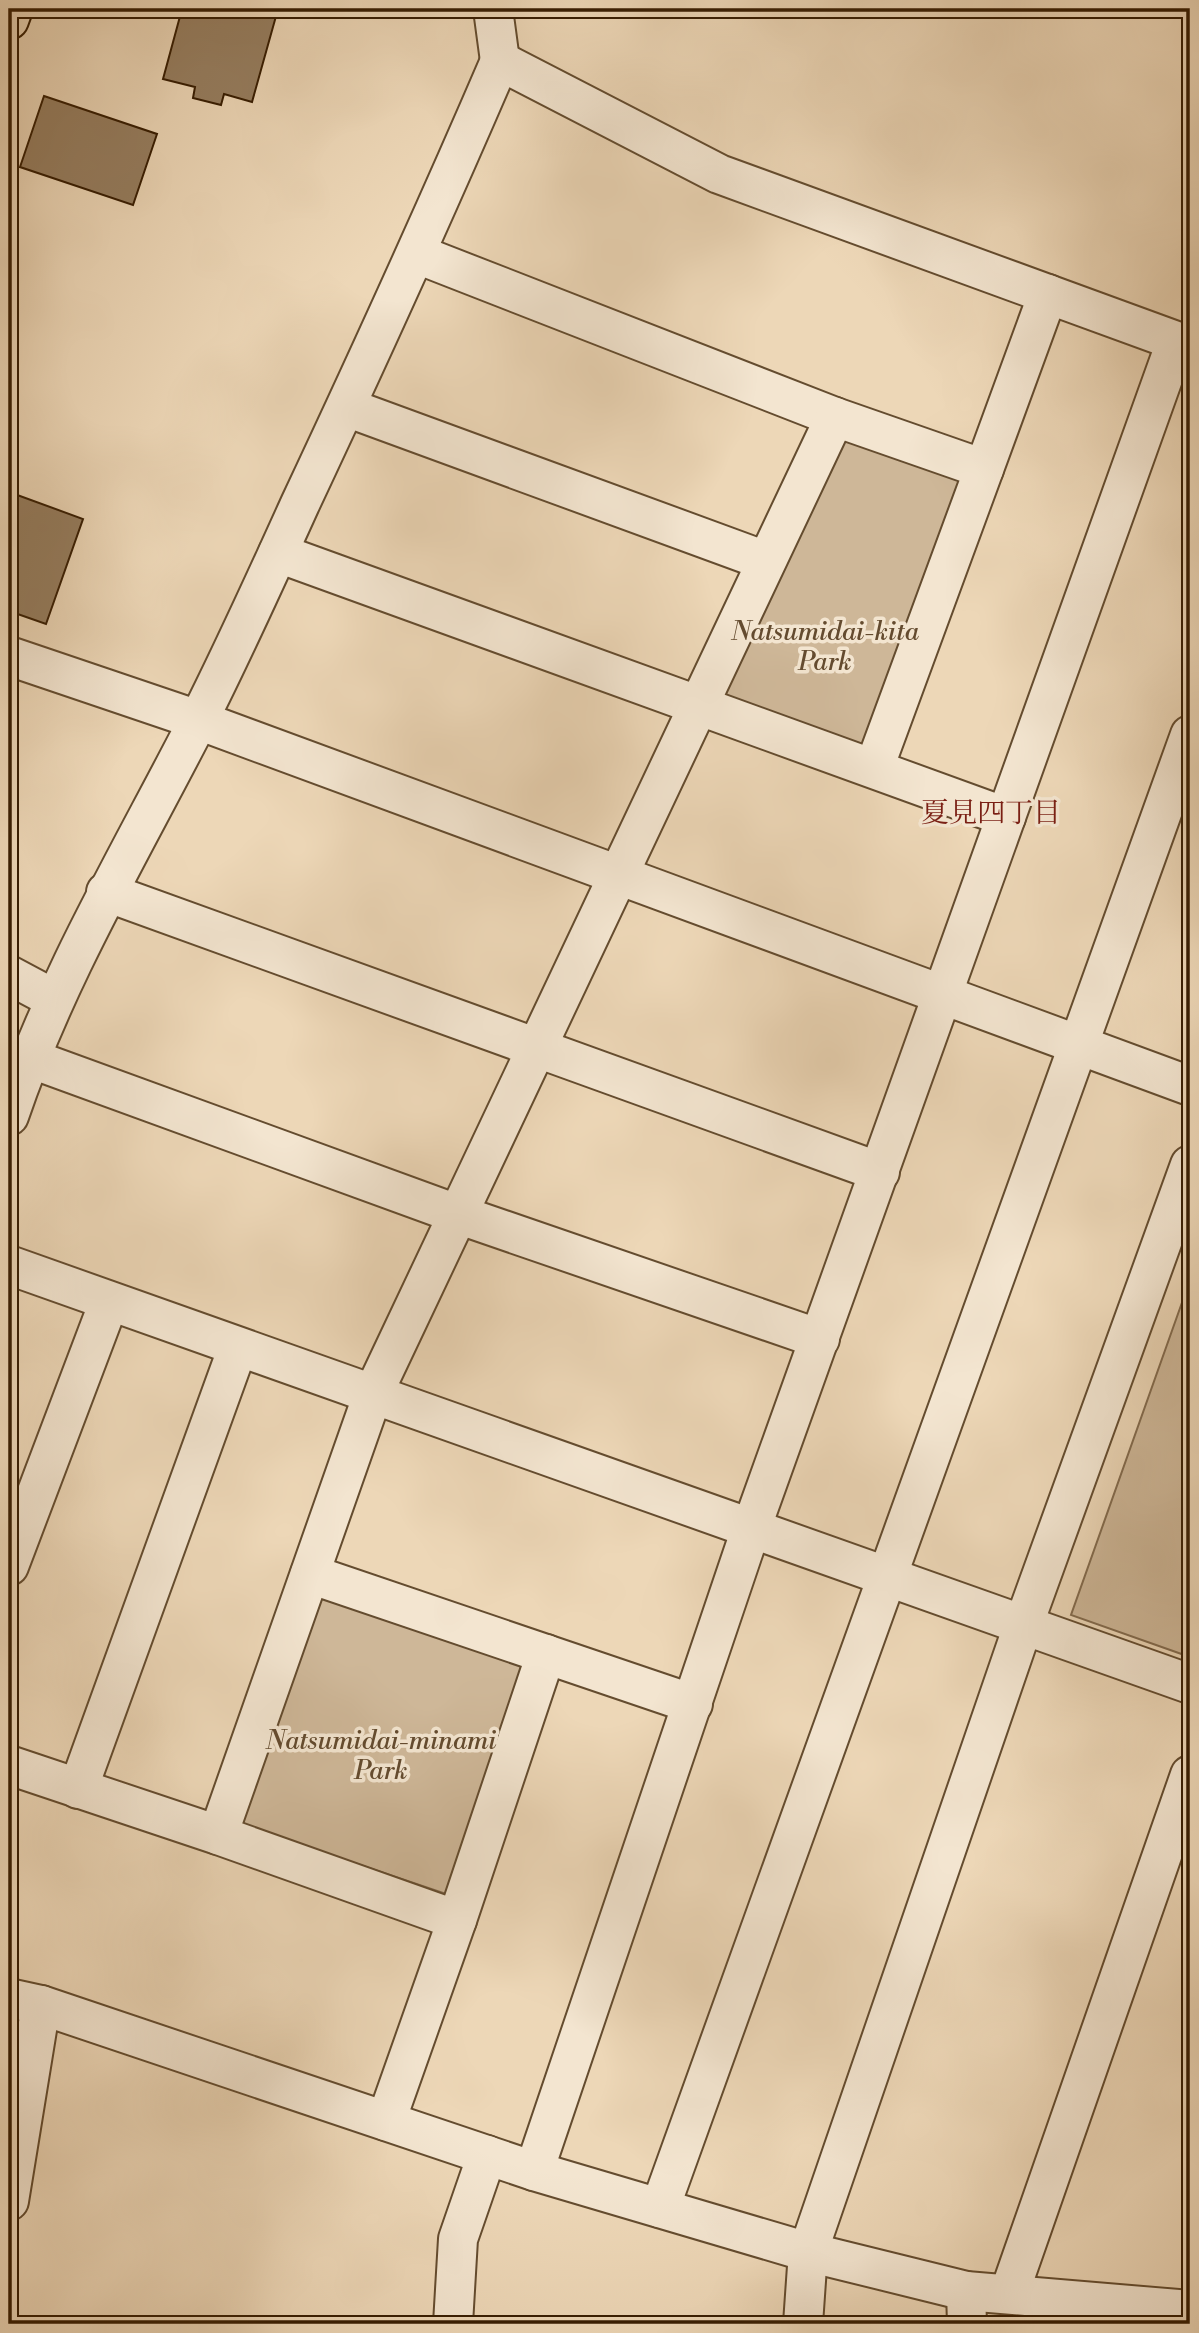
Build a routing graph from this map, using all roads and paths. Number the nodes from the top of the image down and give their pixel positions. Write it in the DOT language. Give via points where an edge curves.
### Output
graph roads {
  1 [pos="13,9"];
  2 [pos="9,20"];
  3 [pos="492,27"];
  4 [pos="417,254"];
  5 [pos="1048,295"];
  6 [pos="1183,344"];
  7 [pos="346,407"];
  8 [pos="835,416"];
  9 [pos="984,469"];
  10 [pos="278,553"];
  11 [pos="766,561"];
  12 [pos="9,656"];
  13 [pos="699,704"];
  14 [pos="198,720"];
  15 [pos="1190,735"];
  16 [pos="874,768"];
  17 [pos="1006,817"];
  18 [pos="617,876"];
  19 [pos="106,892"];
  20 [pos="9,975"];
  21 [pos="943,996"];
  22 [pos="54,999"];
  23 [pos="1078,1045"];
  24 [pos="536,1049"];
  25 [pos="29,1058"];
  26 [pos="1190,1086"];
  27 [pos="9,1116"];
  28 [pos="1190,1165"];
  29 [pos="880,1172"];
  30 [pos="457,1214"];
  31 [pos="1190,1222"];
  32 [pos="9,1265"];
  33 [pos="109,1302"];
  34 [pos="820,1339"];
  35 [pos="239,1347"];
  36 [pos="373,1394"];
  37 [pos="751,1529"];
  38 [pos="9,1566"];
  39 [pos="310,1574"];
  40 [pos="888,1579"];
  41 [pos="1033,1630"];
  42 [pos="545,1654"];
  43 [pos="1190,1684"];
  44 [pos="693,1704"];
  45 [pos="9,1765"];
  46 [pos="1190,1774"];
  47 [pos="78,1789"];
  48 [pos="218,1835"];
  49 [pos="457,1920"];
  50 [pos="25,2001"];
  51 [pos="386,2121"];
  52 [pos="487,2155"];
  53 [pos="534,2171"];
  54 [pos="9,2201"];
  55 [pos="660,2208"];
  56 [pos="808,2252"];
  57 [pos="1009,2294"];
  58 [pos="966,2307"];
  59 [pos="1189,2307"];
  60 [pos="453,2324"];
  61 [pos="803,2324"];
  1 -- 2 [label="main road"];
  3 -- 4 [label="street"];
  3 -- 5 [label="street" via="719,174"];
  4 -- 7 [label="street"];
  4 -- 8 [label="street"];
  5 -- 6 [label="street"];
  5 -- 9 [label="street"];
  6 -- 17 [label="street"];
  7 -- 10 [label="street"];
  7 -- 11 [label="street"];
  8 -- 9 [label="street"];
  8 -- 11 [label="street"];
  9 -- 16 [label="street"];
  10 -- 13 [label="street"];
  10 -- 14 [label="street"];
  11 -- 13 [label="street"];
  12 -- 14 [label="street"];
  13 -- 16 [label="street"];
  13 -- 18 [label="street"];
  14 -- 18 [label="street"];
  14 -- 19 [label="street"];
  15 -- 23 [label="street"];
  16 -- 17 [label="street"];
  17 -- 21 [label="street"];
  18 -- 21 [label="street"];
  18 -- 24 [label="street"];
  19 -- 22 [label="street"];
  19 -- 24 [label="street"];
  20 -- 22 [label="street"];
  21 -- 23 [label="street"];
  21 -- 29 [label="street"];
  22 -- 25 [label="street"];
  23 -- 26 [label="street"];
  23 -- 40 [label="street"];
  24 -- 29 [label="street"];
  24 -- 30 [label="street"];
  25 -- 27 [label="street"];
  25 -- 30 [label="street"];
  28 -- 41 [label="street"];
  29 -- 34 [label="street"];
  30 -- 34 [label="street"];
  30 -- 36 [label="street"];
  31 -- 41 [label="street"];
  32 -- 33 [label="street"];
  33 -- 35 [label="street"];
  33 -- 38 [label="street"];
  34 -- 37 [label="street"];
  35 -- 36 [label="street"];
  35 -- 47 [label="street"];
  36 -- 37 [label="street"];
  36 -- 39 [label="street"];
  37 -- 40 [label="street"];
  37 -- 44 [label="street"];
  39 -- 42 [label="street"];
  39 -- 48 [label="street"];
  40 -- 41 [label="street"];
  40 -- 55 [label="street"];
  41 -- 43 [label="street"];
  41 -- 56 [label="street" via="845,2224"];
  42 -- 44 [label="street"];
  42 -- 49 [label="street"];
  44 -- 53 [label="street"];
  45 -- 47 [label="street"];
  46 -- 57 [label="street"];
  47 -- 48 [label="street"];
  48 -- 49 [label="street"];
  49 -- 51 [label="street"];
  50 -- 51 [label="street"];
  50 -- 54 [label="street"];
  51 -- 52 [label="street"];
  52 -- 53 [label="street"];
  52 -- 60 [label="street" via="458,2239"];
  53 -- 55 [label="street"];
  55 -- 56 [label="street"];
  56 -- 58 [label="street"];
  56 -- 61 [label="street"];
  57 -- 58 [label="street"];
  57 -- 59 [label="street"];
}
